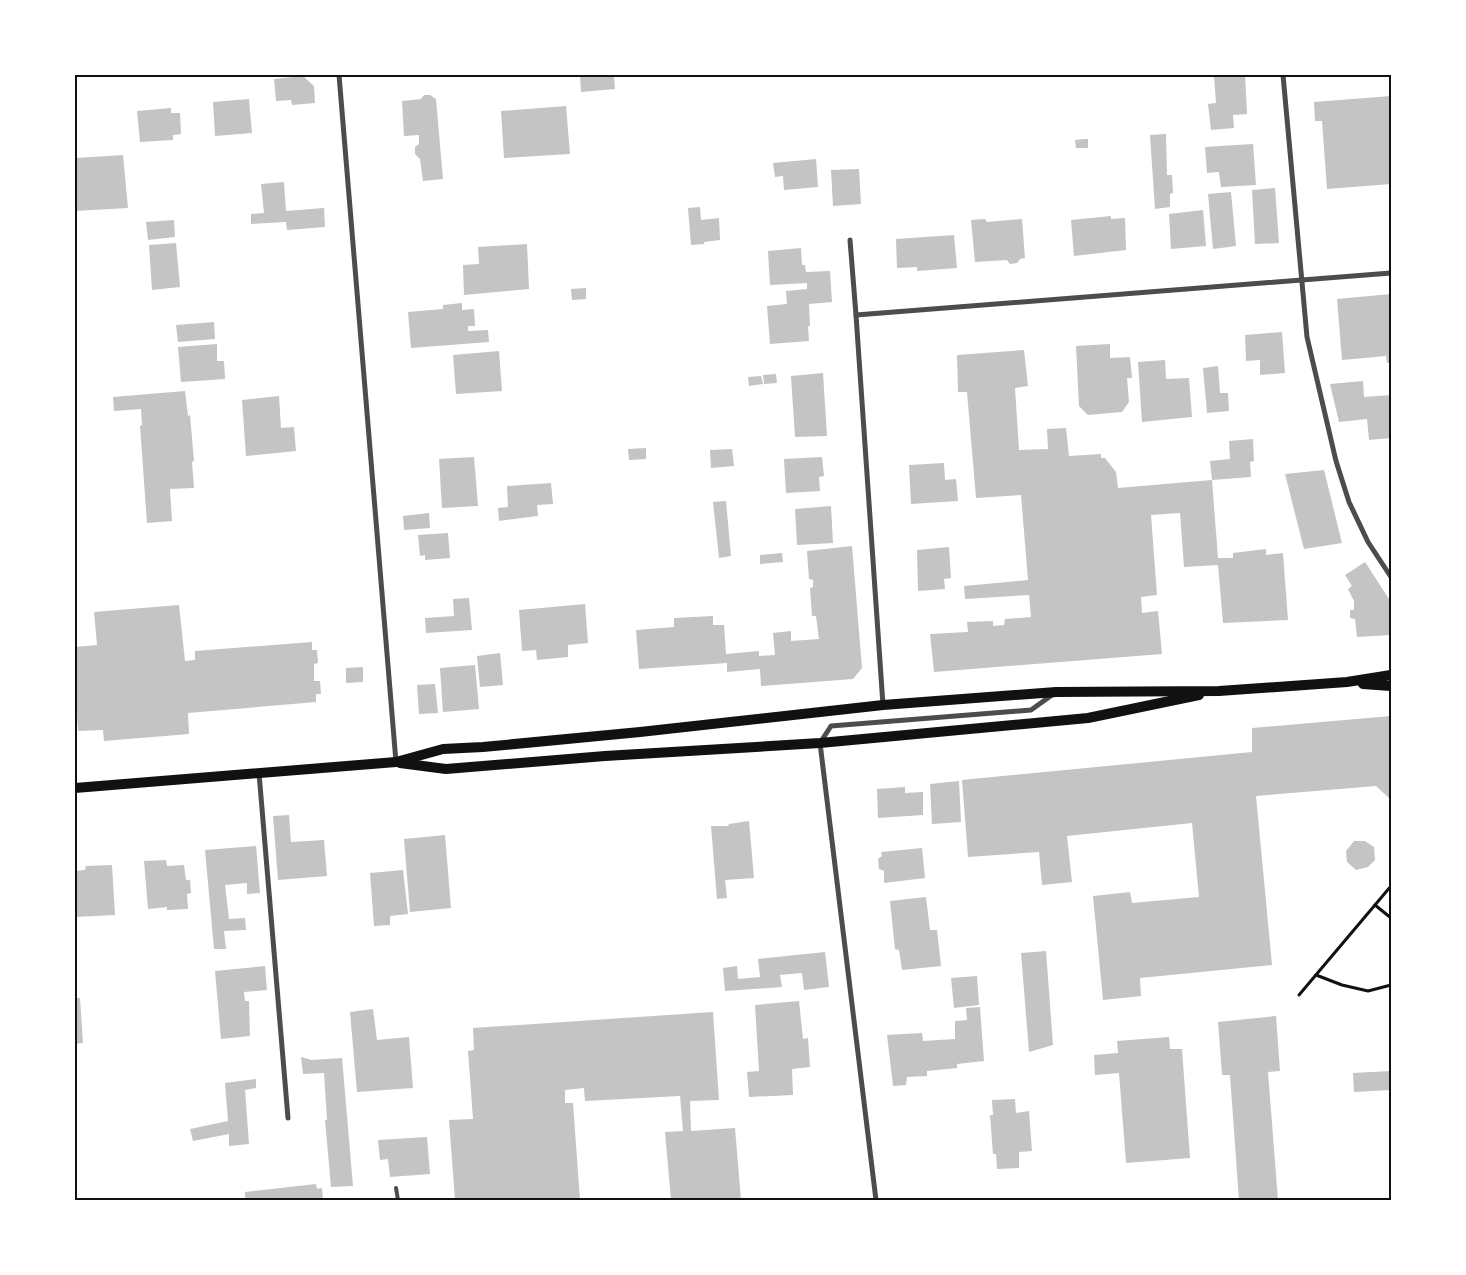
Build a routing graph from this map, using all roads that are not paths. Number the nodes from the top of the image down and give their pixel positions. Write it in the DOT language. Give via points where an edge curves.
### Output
graph roads {
  1 [pos="339,75"];
  2 [pos="1283,75"];
  3 [pos="850,240"];
  4 [pos="1391,273"];
  5 [pos="1301,280"];
  6 [pos="856,315"];
  7 [pos="1391,577"];
  8 [pos="1391,675"];
  9 [pos="1347,682"];
  10 [pos="1391,686"];
  11 [pos="1219,691"];
  12 [pos="1056,692"];
  13 [pos="882,705"];
  14 [pos="820,743"];
  15 [pos="396,762"];
  16 [pos="259,773"];
  17 [pos="75,788"];
  18 [pos="288,1118"];
  19 [pos="396,1188"];
  20 [pos="398,1200"];
  21 [pos="876,1200"];
  1 -- 15 [label="street"];
  2 -- 5 [label="street"];
  3 -- 6 [label="street"];
  4 -- 5 [label="street"];
  5 -- 6 [label="street"];
  5 -- 7 [label="street" via="1307,337 1336,462 1356,518"];
  6 -- 13 [label="street"];
  8 -- 9 [label="main road"];
  9 -- 10 [label="main road"];
  9 -- 11 [label="main road"];
  11 -- 12 [label="main road"];
  11 -- 14 [label="main road" via="1088,718"];
  12 -- 13 [label="main road"];
  12 -- 14 [label="street" via="1031,710 831,726"];
  13 -- 15 [label="main road" via="631,733 443,749"];
  14 -- 15 [label="main road" via="446,769"];
  14 -- 21 [label="street"];
  15 -- 16 [label="main road"];
  16 -- 17 [label="main road"];
  16 -- 18 [label="street"];
  19 -- 20 [label="lane"];
}
